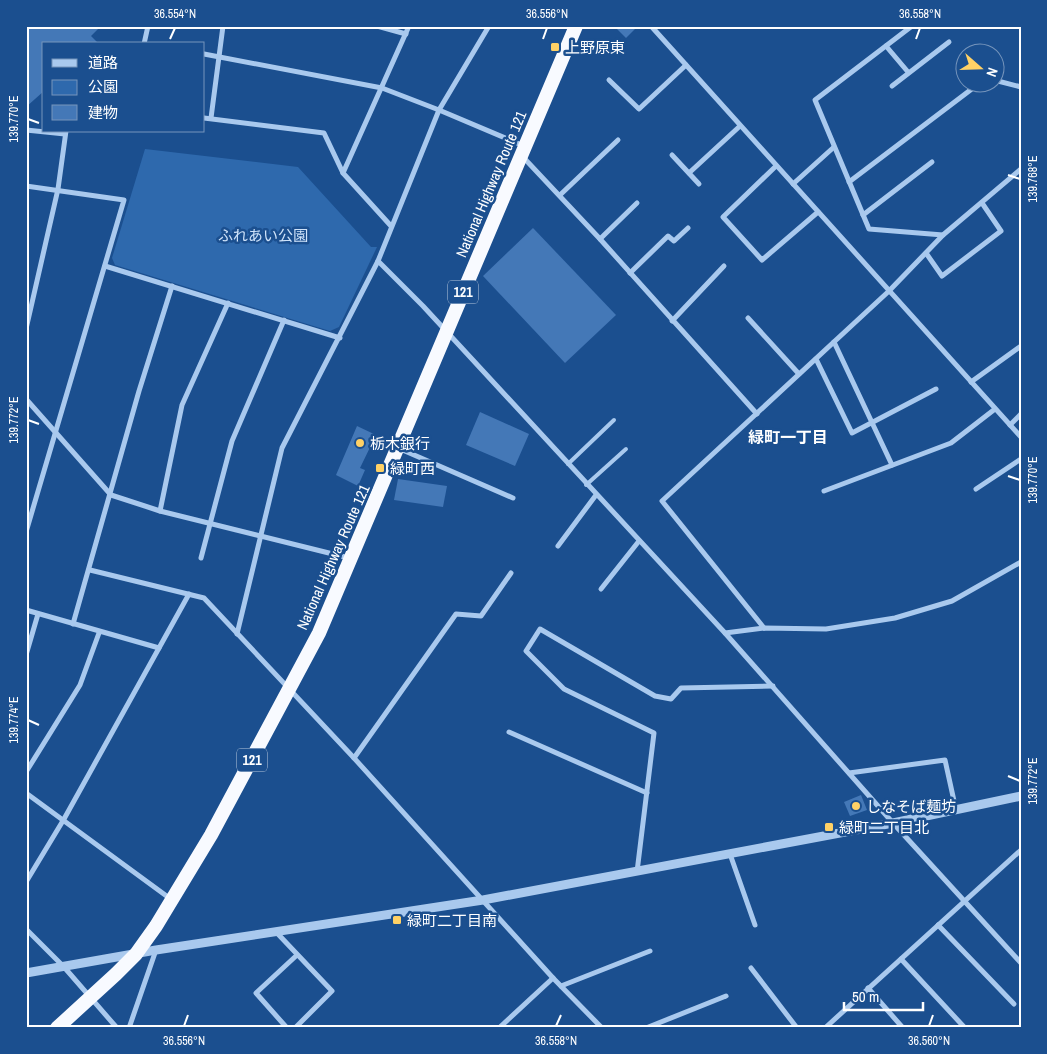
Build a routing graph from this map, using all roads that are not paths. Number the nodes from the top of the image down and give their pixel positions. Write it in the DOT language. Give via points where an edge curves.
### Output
graph roads {
  1 [pos="148,26"];
  2 [pos="223,26"];
  3 [pos="377,26"];
  4 [pos="410,26"];
  5 [pos="489,26"];
  6 [pos="576,26"];
  7 [pos="651,26"];
  8 [pos="912,26"];
  9 [pos="406,34"];
  10 [pos="144,42"];
  11 [pos="949,42"];
  12 [pos="886,46"];
  13 [pos="205,54"];
  14 [pos="219,57"];
  15 [pos="686,66"];
  16 [pos="908,72"];
  17 [pos="609,80"];
  18 [pos="1004,83"];
  19 [pos="892,86"];
  20 [pos="382,88"];
  21 [pos="1021,88"];
  22 [pos="969,92"];
  23 [pos="439,110"];
  24 [pos="205,118"];
  25 [pos="211,118"];
  26 [pos="740,126"];
  27 [pos="26,130"];
  28 [pos="42,131"];
  29 [pos="53,132"];
  30 [pos="66,133"];
  31 [pos="618,140"];
  32 [pos="834,148"];
  33 [pos="522,151"];
  34 [pos="672,155"];
  35 [pos="932,162"];
  36 [pos="776,166"];
  37 [pos="1021,169"];
  38 [pos="342,173"];
  39 [pos="689,173"];
  40 [pos="849,182"];
  41 [pos="699,184"];
  42 [pos="793,184"];
  43 [pos="26,186"];
  44 [pos="58,189"];
  45 [pos="560,195"];
  46 [pos="637,203"];
  47 [pos="982,203"];
  48 [pos="818,212"];
  49 [pos="863,215"];
  50 [pos="391,226"];
  51 [pos="688,228"];
  52 [pos="943,236"];
  53 [pos="600,239"];
  54 [pos="926,254"];
  55 [pos="378,261"];
  56 [pos="105,266"];
  57 [pos="724,266"];
  58 [pos="630,273"];
  59 [pos="172,286"];
  60 [pos="889,291"];
  61 [pos="228,303"];
  62 [pos="748,318"];
  63 [pos="284,320"];
  64 [pos="672,321"];
  65 [pos="26,329"];
  66 [pos="446,332"];
  67 [pos="340,338"];
  68 [pos="834,342"];
  69 [pos="1021,346"];
  70 [pos="816,359"];
  71 [pos="799,374"];
  72 [pos="971,382"];
  73 [pos="936,389"];
  74 [pos="26,399"];
  75 [pos="996,409"];
  76 [pos="756,414"];
  77 [pos="1021,414"];
  78 [pos="614,420"];
  79 [pos="873,422"];
  80 [pos="1010,424"];
  81 [pos="56,432"];
  82 [pos="1021,437"];
  83 [pos="398,448"];
  84 [pos="626,448"];
  85 [pos="1021,459"];
  86 [pos="568,464"];
  87 [pos="892,465"];
  88 [pos="586,485"];
  89 [pos="976,489"];
  90 [pos="824,491"];
  91 [pos="110,495"];
  92 [pos="596,495"];
  93 [pos="512,498"];
  94 [pos="160,511"];
  95 [pos="210,523"];
  96 [pos="26,532"];
  97 [pos="262,536"];
  98 [pos="639,542"];
  99 [pos="558,546"];
  100 [pos="201,558"];
  101 [pos="352,558"];
  102 [pos="1021,562"];
  103 [pos="90,570"];
  104 [pos="511,573"];
  105 [pos="600,589"];
  106 [pos="189,594"];
  107 [pos="26,610"];
  108 [pos="38,614"];
  109 [pos="73,624"];
  110 [pos="764,628"];
  111 [pos="99,633"];
  112 [pos="725,633"];
  113 [pos="237,634"];
  114 [pos="159,648"];
  115 [pos="26,655"];
  116 [pos="773,686"];
  117 [pos="289,689"];
  118 [pos="509,732"];
  119 [pos="354,758"];
  120 [pos="26,772"];
  121 [pos="849,774"];
  122 [pos="26,793"];
  123 [pos="648,793"];
  124 [pos="1021,796"];
  125 [pos="956,810"];
  126 [pos="64,819"];
  127 [pos="893,823"];
  128 [pos="1021,850"];
  129 [pos="730,854"];
  130 [pos="637,872"];
  131 [pos="26,882"];
  132 [pos="172,900"];
  133 [pos="483,900"];
  134 [pos="964,902"];
  135 [pos="755,925"];
  136 [pos="938,925"];
  137 [pos="26,929"];
  138 [pos="278,933"];
  139 [pos="156,950"];
  140 [pos="650,951"];
  141 [pos="136,954"];
  142 [pos="297,955"];
  143 [pos="900,959"];
  144 [pos="1021,963"];
  145 [pos="64,967"];
  146 [pos="751,968"];
  147 [pos="26,973"];
  148 [pos="553,978"];
  149 [pos="561,986"];
  150 [pos="868,988"];
  151 [pos="726,996"];
  152 [pos="91,998"];
  153 [pos="1014,1004"];
  154 [pos="57,1028"];
  155 [pos="116,1028"];
  156 [pos="129,1028"];
  157 [pos="287,1028"];
  158 [pos="294,1028"];
  159 [pos="499,1028"];
  160 [pos="602,1028"];
  161 [pos="646,1028"];
  162 [pos="797,1028"];
  163 [pos="825,1028"];
  164 [pos="903,1028"];
  165 [pos="965,1028"];
  1 -- 10 [label="street"];
  2 -- 14 [label="street"];
  3 -- 9 [label="street"];
  4 -- 9 [label="street"];
  5 -- 23 [label="street"];
  6 -- 33 [label="highway, National Highway Route 121 / 121"];
  7 -- 15 [label="street"];
  8 -- 12 [label="street"];
  9 -- 20 [label="street"];
  11 -- 16 [label="street"];
  12 -- 16 [label="street"];
  12 -- 32 [label="street" via="814,100"];
  13 -- 14 [label="street"];
  14 -- 20 [label="street"];
  14 -- 25 [label="street"];
  15 -- 17 [label="street" via="639,109"];
  15 -- 26 [label="street"];
  16 -- 19 [label="street"];
  18 -- 21 [label="street"];
  20 -- 23 [label="street"];
  20 -- 38 [label="street"];
  22 -- 40 [label="street"];
  23 -- 33 [label="street"];
  23 -- 50 [label="street"];
  24 -- 25 [label="street"];
  25 -- 38 [label="street" via="324,133"];
  26 -- 36 [label="street"];
  26 -- 39 [label="street"];
  27 -- 28 [label="street"];
  29 -- 30 [label="street"];
  30 -- 44 [label="street"];
  31 -- 45 [label="street"];
  32 -- 40 [label="street"];
  32 -- 42 [label="street"];
  33 -- 45 [label="street"];
  33 -- 66 [label="highway, National Highway Route 121 / 121"];
  34 -- 39 [label="street"];
  35 -- 49 [label="street"];
  36 -- 42 [label="street"];
  36 -- 48 [label="street" via="723,217 762,260"];
  37 -- 47 [label="street"];
  38 -- 50 [label="street"];
  39 -- 41 [label="street"];
  40 -- 49 [label="street"];
  42 -- 48 [label="street"];
  43 -- 44 [label="street"];
  44 -- 56 [label="street" via="124,200"];
  44 -- 65 [label="street"];
  45 -- 53 [label="street"];
  46 -- 53 [label="street"];
  47 -- 52 [label="street"];
  47 -- 54 [label="street" via="1001,231 942,276"];
  48 -- 60 [label="street"];
  49 -- 52 [label="street" via="869,229"];
  50 -- 55 [label="street"];
  51 -- 58 [label="street" via="674,241 668,236"];
  52 -- 54 [label="street"];
  53 -- 58 [label="street"];
  54 -- 60 [label="street"];
  55 -- 66 [label="street"];
  55 -- 67 [label="street"];
  56 -- 59 [label="street"];
  56 -- 81 [label="street"];
  57 -- 64 [label="street"];
  58 -- 64 [label="street"];
  59 -- 61 [label="street"];
  59 -- 91 [label="street"];
  60 -- 68 [label="street"];
  60 -- 72 [label="street"];
  61 -- 63 [label="street"];
  61 -- 94 [label="street" via="182,405"];
  62 -- 71 [label="street"];
  63 -- 67 [label="street"];
  63 -- 95 [label="street" via="232,441"];
  64 -- 76 [label="street"];
  66 -- 83 [label="highway, National Highway Route 121 / 121"];
  66 -- 86 [label="street"];
  67 -- 97 [label="street" via="282,448"];
  68 -- 70 [label="street"];
  68 -- 79 [label="street"];
  69 -- 72 [label="street"];
  70 -- 71 [label="street"];
  70 -- 79 [label="street" via="852,433"];
  71 -- 76 [label="street"];
  72 -- 75 [label="street"];
  73 -- 79 [label="street"];
  74 -- 81 [label="street"];
  75 -- 80 [label="street"];
  75 -- 87 [label="street" via="951,443"];
  76 -- 110 [label="street" via="662,501"];
  77 -- 80 [label="street"];
  78 -- 86 [label="lane"];
  79 -- 87 [label="street"];
  80 -- 82 [label="street"];
  81 -- 91 [label="street"];
  81 -- 96 [label="street"];
  83 -- 93 [label="street"];
  83 -- 101 [label="highway, National Highway Route 121 / 121"];
  84 -- 88 [label="lane"];
  85 -- 89 [label="street"];
  86 -- 88 [label="street"];
  87 -- 90 [label="street"];
  88 -- 92 [label="street"];
  91 -- 94 [label="street"];
  91 -- 103 [label="street"];
  92 -- 98 [label="street"];
  92 -- 99 [label="street"];
  94 -- 95 [label="street"];
  95 -- 97 [label="street"];
  95 -- 100 [label="street"];
  97 -- 101 [label="street"];
  97 -- 113 [label="street"];
  98 -- 105 [label="street"];
  98 -- 112 [label="street"];
  101 -- 117 [label="highway, National Highway Route 121 / 121"];
  102 -- 110 [label="street" via="952,601 895,618 826,629"];
  103 -- 106 [label="street"];
  103 -- 109 [label="street"];
  104 -- 119 [label="street" via="481,616 456,614"];
  106 -- 113 [label="street" via="204,598"];
  106 -- 114 [label="street"];
  107 -- 108 [label="street"];
  108 -- 109 [label="street"];
  108 -- 115 [label="street"];
  109 -- 111 [label="street"];
  110 -- 112 [label="street"];
  111 -- 114 [label="street"];
  111 -- 120 [label="street" via="80,685"];
  112 -- 116 [label="street"];
  113 -- 117 [label="street"];
  114 -- 126 [label="street"];
  116 -- 121 [label="street"];
  116 -- 123 [label="street" via="681,688 671,699 655,696 540,628 526,651 564,690 654,733"];
  117 -- 119 [label="street"];
  117 -- 132 [label="highway, National Highway Route 121 / 121" via="211,835"];
  118 -- 123 [label="street"];
  119 -- 133 [label="street"];
  121 -- 125 [label="street" via="945,760"];
  121 -- 127 [label="street"];
  122 -- 126 [label="street"];
  123 -- 130 [label="street"];
  124 -- 125 [label="street"];
  125 -- 127 [label="street"];
  126 -- 131 [label="street"];
  126 -- 132 [label="street"];
  127 -- 129 [label="street"];
  127 -- 134 [label="street"];
  128 -- 134 [label="street"];
  129 -- 130 [label="street"];
  129 -- 135 [label="street"];
  130 -- 133 [label="street"];
  132 -- 141 [label="highway, National Highway Route 121 / 121"];
  133 -- 138 [label="street"];
  133 -- 148 [label="street"];
  134 -- 136 [label="street"];
  134 -- 144 [label="street"];
  136 -- 143 [label="street"];
  136 -- 153 [label="street"];
  137 -- 145 [label="street"];
  138 -- 139 [label="street"];
  138 -- 142 [label="street"];
  139 -- 141 [label="street"];
  139 -- 156 [label="street"];
  140 -- 149 [label="street"];
  141 -- 145 [label="street"];
  141 -- 152 [label="highway, National Highway Route 121 / 121"];
  142 -- 157 [label="street" via="256,994"];
  142 -- 158 [label="street" via="332,991"];
  143 -- 150 [label="street"];
  143 -- 165 [label="street"];
  145 -- 147 [label="street"];
  145 -- 152 [label="street"];
  146 -- 162 [label="street"];
  148 -- 149 [label="street"];
  148 -- 159 [label="street"];
  149 -- 160 [label="street"];
  150 -- 163 [label="street"];
  150 -- 164 [label="street"];
  151 -- 161 [label="street"];
  152 -- 154 [label="highway, National Highway Route 121 / 121"];
  152 -- 155 [label="street"];
}
